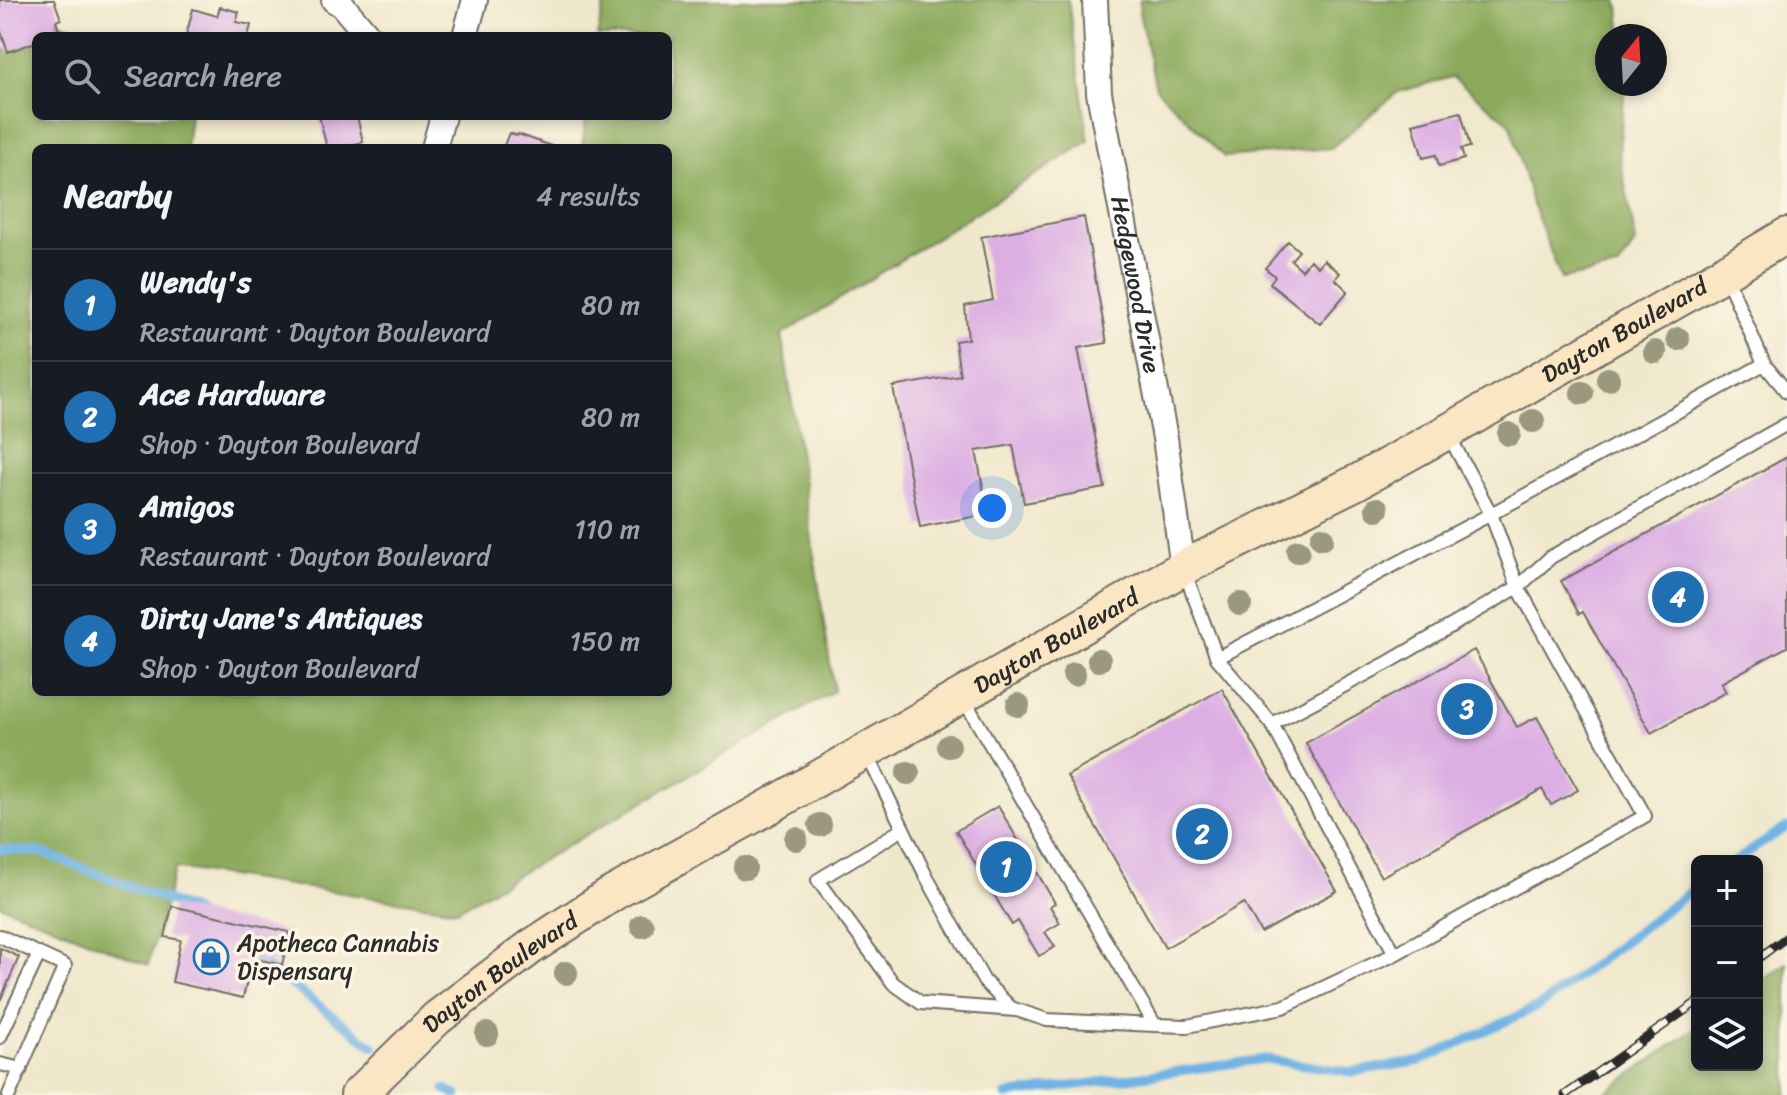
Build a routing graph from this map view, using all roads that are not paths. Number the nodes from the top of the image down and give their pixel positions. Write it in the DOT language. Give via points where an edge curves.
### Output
graph roads {
  1 [pos="334,0"];
  2 [pos="475,0"];
  3 [pos="1095,0"];
  4 [pos="365,32"];
  5 [pos="466,32"];
  6 [pos="1787,235"];
  7 [pos="1725,273"];
  8 [pos="1764,364"];
  9 [pos="1787,392"];
  10 [pos="1787,424"];
  11 [pos="1447,432"];
  12 [pos="1491,514"];
  13 [pos="1183,568"];
  14 [pos="1518,587"];
  15 [pos="1217,658"];
  16 [pos="962,695"];
  17 [pos="1272,724"];
  18 [pos="865,751"];
  19 [pos="903,829"];
  20 [pos="0,936"];
  21 [pos="39,954"];
  22 [pos="1395,954"];
  23 [pos="1016,1010"];
  24 [pos="1155,1025"];
  25 [pos="0,1037"];
  26 [pos="0,1064"];
  27 [pos="21,1069"];
  28 [pos="9,1095"];
  29 [pos="358,1095"];
  1 -- 4 [label="street"];
  2 -- 5 [label="street"];
  3 -- 13 [label="street, Hedgewood Drive" via="1099,93 1165,438"];
  6 -- 7 [label="main road, Dayton Boulevard"];
  7 -- 8 [label="lane"];
  7 -- 11 [label="main road, Dayton Boulevard"];
  8 -- 9 [label="lane"];
  8 -- 12 [label="lane"];
  10 -- 14 [label="lane" via="1551,557"];
  11 -- 12 [label="lane"];
  11 -- 13 [label="main road, Dayton Boulevard"];
  12 -- 14 [label="lane"];
  12 -- 15 [label="lane"];
  13 -- 15 [label="lane"];
  13 -- 16 [label="main road, Dayton Boulevard"];
  14 -- 17 [label="lane"];
  14 -- 22 [label="lane" via="1645,816"];
  15 -- 17 [label="lane"];
  16 -- 18 [label="main road, Dayton Boulevard"];
  16 -- 24 [label="lane"];
  17 -- 22 [label="lane"];
  18 -- 19 [label="lane"];
  18 -- 29 [label="main road, Dayton Boulevard" via="612,894 531,947 437,1018"];
  19 -- 23 [label="lane" via="984,981"];
  19 -- 23 [label="lane" via="818,880 893,983 921,1003"];
  20 -- 21 [label="lane"];
  21 -- 25 [label="lane"];
  21 -- 27 [label="lane" via="65,966"];
  22 -- 24 [label="lane" via="1283,1007 1187,1026"];
  23 -- 24 [label="lane" via="1047,1020"];
  26 -- 27 [label="lane"];
  27 -- 28 [label="lane"];
}
